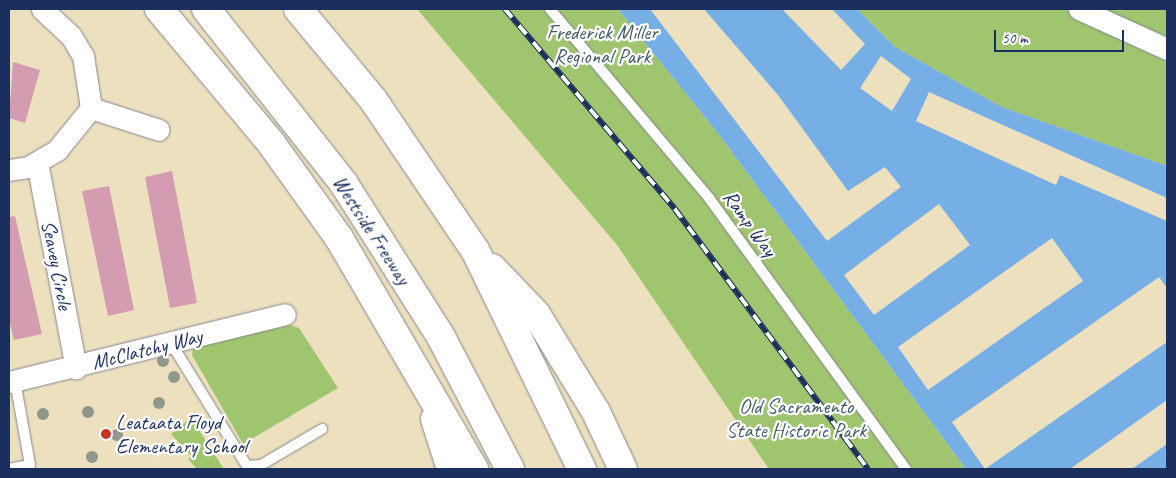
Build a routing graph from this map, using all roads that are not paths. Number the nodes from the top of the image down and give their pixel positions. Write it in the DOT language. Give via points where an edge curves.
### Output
graph roads {
  1 [pos="42,9"];
  2 [pos="159,9"];
  3 [pos="206,9"];
  4 [pos="298,9"];
  5 [pos="550,9"];
  6 [pos="1079,9"];
  7 [pos="1167,49"];
  8 [pos="91,108"];
  9 [pos="159,130"];
  10 [pos="37,162"];
  11 [pos="9,170"];
  12 [pos="475,250"];
  13 [pos="285,314"];
  14 [pos="171,342"];
  15 [pos="76,368"];
  16 [pos="12,382"];
  17 [pos="426,389"];
  18 [pos="322,428"];
  19 [pos="9,469"];
  20 [pos="451,469"];
  21 [pos="474,469"];
  22 [pos="510,469"];
  23 [pos="582,469"];
  24 [pos="623,469"];
  25 [pos="906,469"];
  1 -- 8 [label="street" via="71,36 83,56"];
  2 -- 17 [label="highway" via="265,136 339,238"];
  3 -- 22 [label="highway, Westside Freeway" via="344,184 441,337"];
  4 -- 12 [label="highway" via="374,101"];
  5 -- 25 [label="lane, Ramp Way" via="709,198"];
  6 -- 7 [label="street"];
  8 -- 9 [label="street"];
  8 -- 10 [label="street" via="74,133"];
  10 -- 11 [label="street"];
  10 -- 15 [label="street, Seavey Circle"];
  12 -- 23 [label="highway"];
  12 -- 24 [label="highway" via="536,314 596,412"];
  13 -- 14 [label="street, McClatchy Way"];
  14 -- 15 [label="street, McClatchy Way"];
  14 -- 18 [label="lane" via="247,466 261,465"];
  15 -- 16 [label="street, McClatchy Way"];
  16 -- 19 [label="lane" via="30,465"];
  17 -- 20 [label="highway"];
  17 -- 21 [label="highway"];
}
